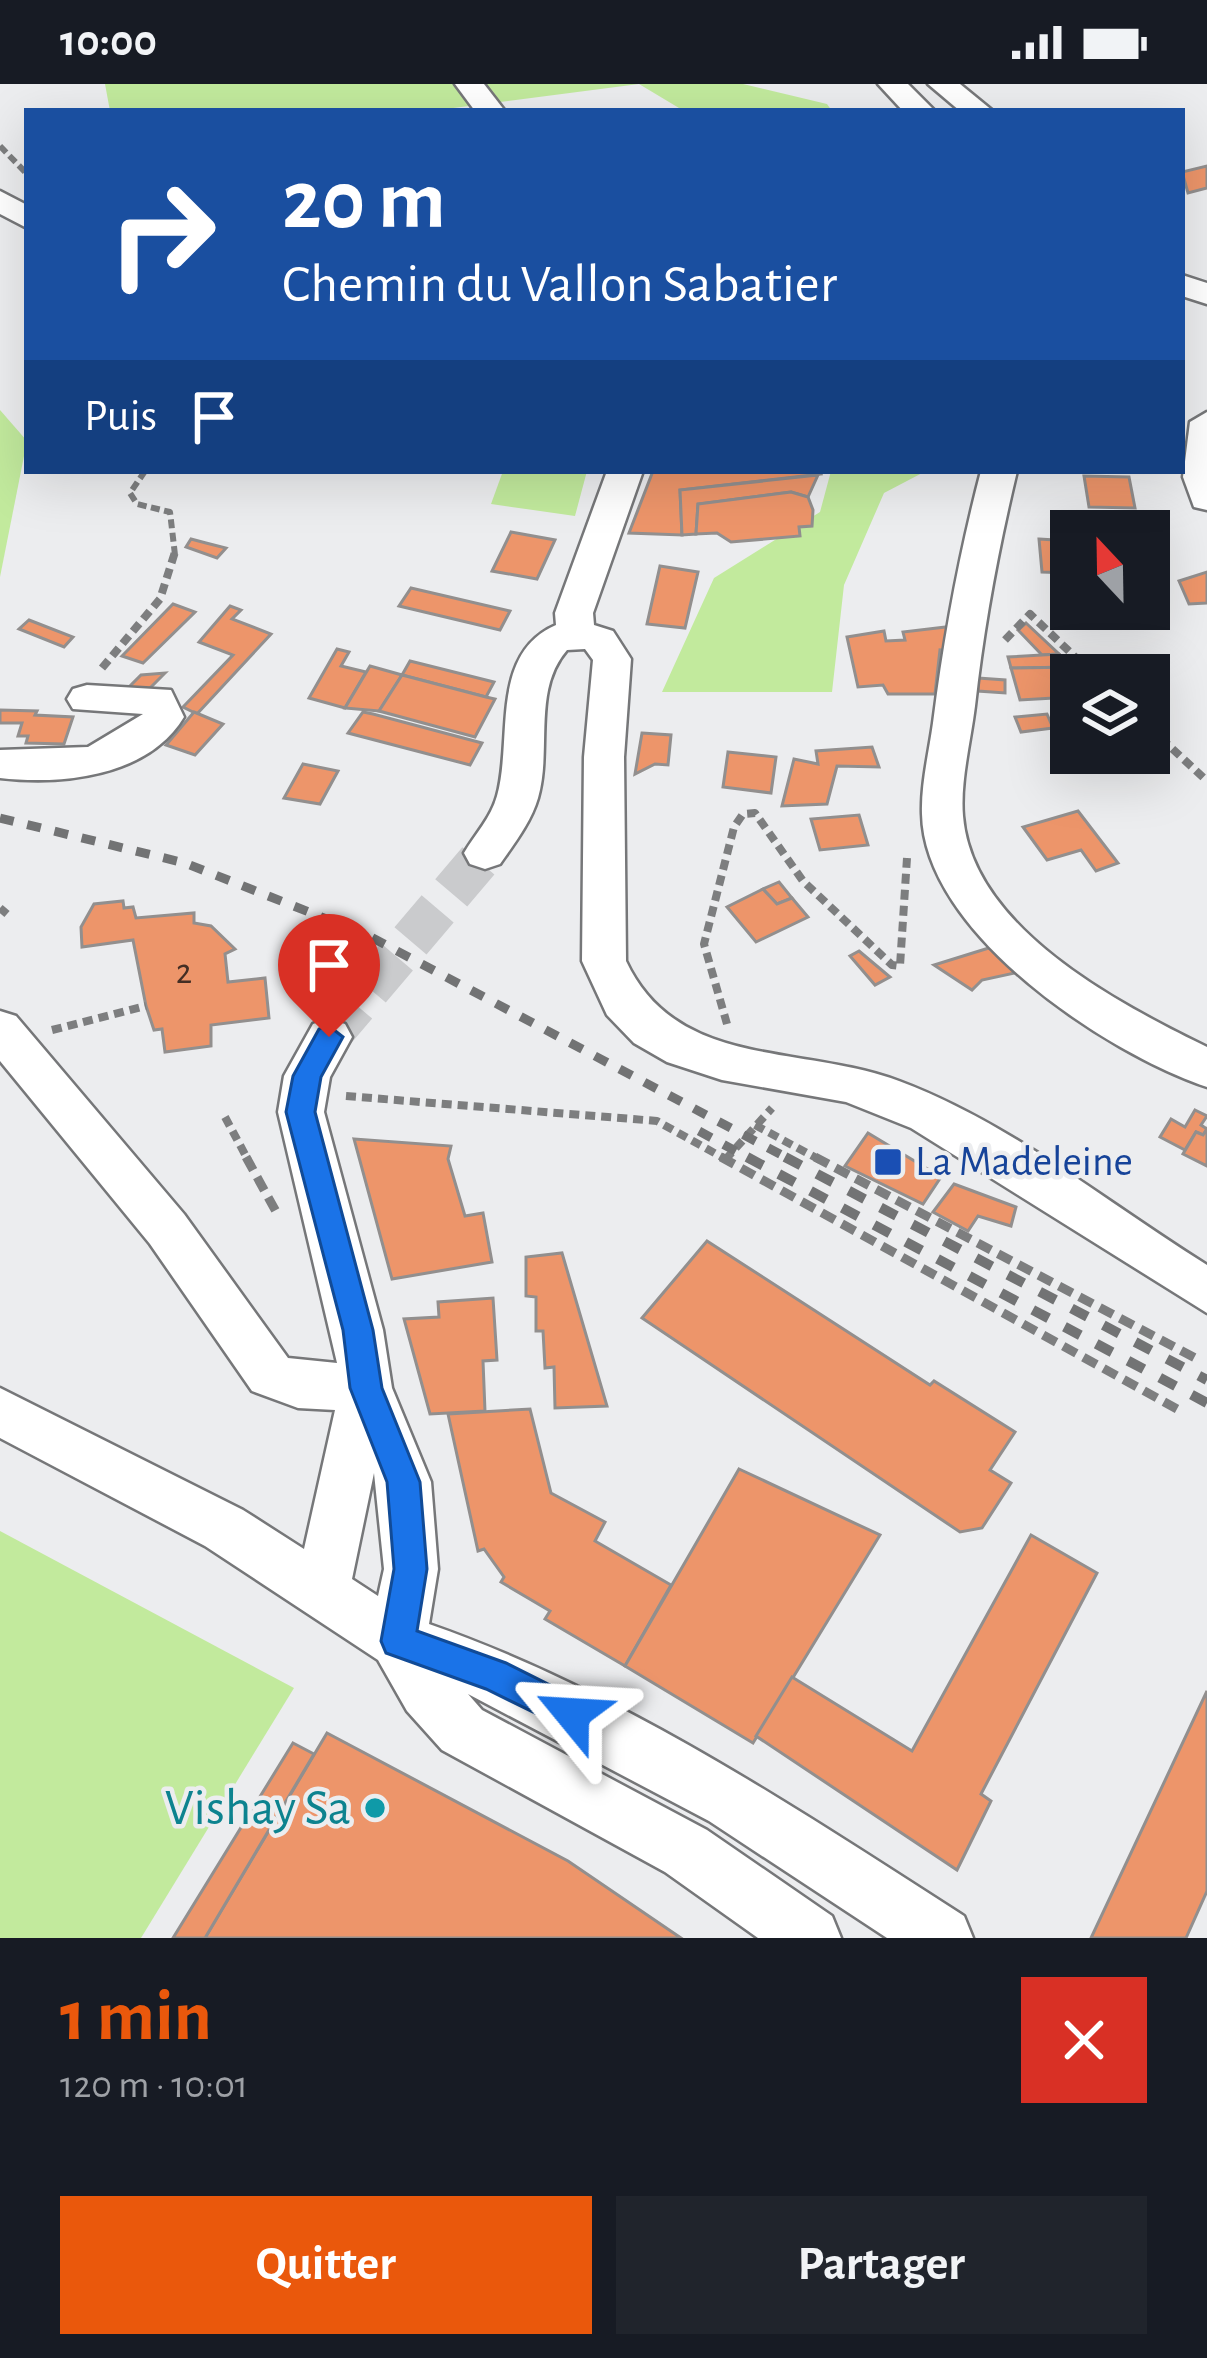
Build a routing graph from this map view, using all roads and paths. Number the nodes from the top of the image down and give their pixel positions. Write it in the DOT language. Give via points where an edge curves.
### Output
graph roads {
  1 [pos="469,84"];
  2 [pos="892,84"];
  3 [pos="942,84"];
  4 [pos="488,108"];
  5 [pos="917,108"];
  6 [pos="974,108"];
  7 [pos="0,146"];
  8 [pos="24,171"];
  9 [pos="1207,422"];
  10 [pos="143,474"];
  11 [pos="624,474"];
  12 [pos="998,474"];
  13 [pos="1207,499"];
  14 [pos="968,602"];
  15 [pos="574,632"];
  16 [pos="1072,654"];
  17 [pos="87,699"];
  18 [pos="1170,747"];
  19 [pos="0,764"];
  20 [pos="1207,781"];
  21 [pos="908,845"];
  22 [pos="485,853"];
  23 [pos="146,1006"];
  24 [pos="63,1027"];
  25 [pos="0,1029"];
  26 [pos="329,1037"];
  27 [pos="739,1067"];
  28 [pos="1207,1068"];
  29 [pos="302,1091"];
  30 [pos="225,1117"];
  31 [pos="725,1160"];
  32 [pos="289,1236"];
  33 [pos="1207,1291"];
  34 [pos="1199,1360"];
  35 [pos="366,1388"];
  36 [pos="1178,1409"];
  37 [pos="0,1412"];
  38 [pos="321,1594"];
  39 [pos="398,1641"];
  40 [pos="810,1938"];
  41 [pos="942,1938"];
  1 -- 4 [label="street"];
  2 -- 5 [label="street"];
  3 -- 6 [label="street"];
  7 -- 8 [label="path"];
  9 -- 13 [label="street"];
  10 -- 17 [label="path" via="130,493 136,504 170,512 176,530 168,592 97,673"];
  11 -- 15 [label="street"];
  12 -- 14 [label="street"];
  14 -- 16 [label="path" via="980,610 986,648 998,647 1030,614"];
  14 -- 28 [label="street" via="942,815 957,874 1011,943 1082,1001"];
  15 -- 22 [label="street" via="549,642 533,664 517,802"];
  15 -- 27 [label="street" via="599,640 612,659 604,757 608,975 647,1031"];
  17 -- 19 [label="street" via="158,700 164,718 145,740 79,763 43,770"];
  18 -- 20 [label="path"];
  21 -- 27 [label="path" via="900,966 803,880 755,813 743,814 704,944"];
  23 -- 24 [label="path"];
  25 -- 35 [label="street" via="167,1229 270,1375 298,1385"];
  26 -- 29 [label="street"];
  27 -- 33 [label="street" via="861,1086 929,1114"];
  29 -- 31 [label="path" via="657,1120"];
  29 -- 35 [label="street"];
  30 -- 32 [label="path"];
  31 -- 34 [label="path" via="755,1125"];
  31 -- 36 [label="path"];
  35 -- 38 [label="street"];
  35 -- 39 [label="street" via="404,1482 411,1526"];
  37 -- 38 [label="street" via="224,1528"];
  38 -- 39 [label="street"];
  39 -- 40 [label="street" via="462,1730 686,1850"];
  39 -- 41 [label="street" via="494,1675 610,1733 730,1799"];
}
